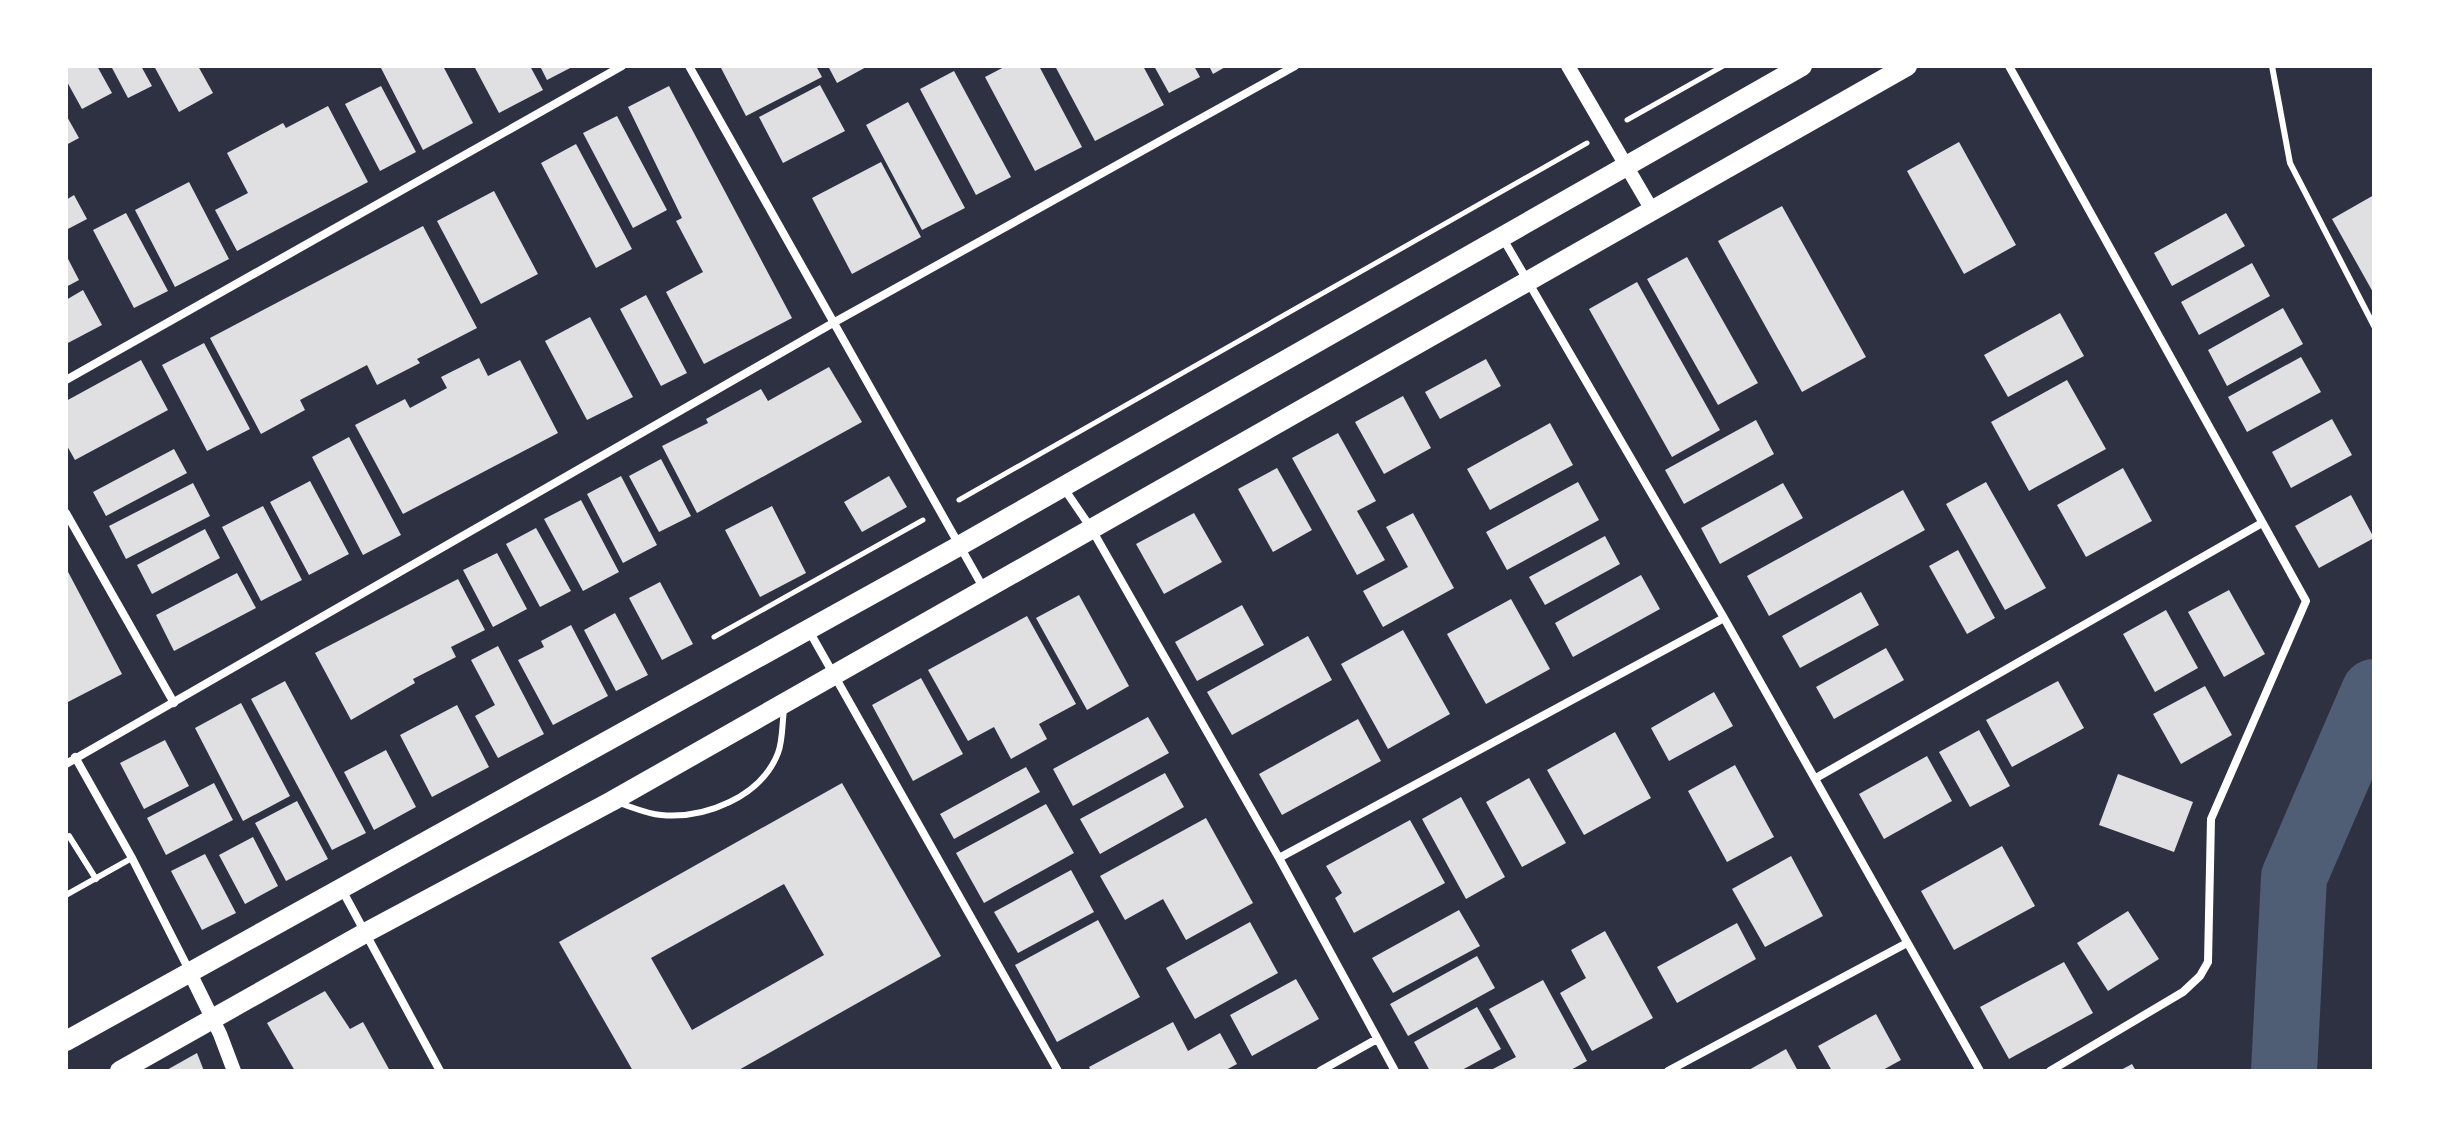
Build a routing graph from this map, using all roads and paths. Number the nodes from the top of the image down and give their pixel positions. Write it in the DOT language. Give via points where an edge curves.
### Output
graph roads {
  1 [pos="622,66"];
  2 [pos="689,66"];
  3 [pos="1295,66"];
  4 [pos="1568,66"];
  5 [pos="1723,66"];
  6 [pos="1802,66"];
  7 [pos="1907,66"];
  8 [pos="2009,66"];
  9 [pos="2272,66"];
  10 [pos="1605,132"];
  11 [pos="1624,166"];
  12 [pos="1652,210"];
  13 [pos="1502,236"];
  14 [pos="1529,282"];
  15 [pos="833,323"];
  16 [pos="2374,326"];
  17 [pos="66,380"];
  18 [pos="1063,487"];
  19 [pos="940,511"];
  20 [pos="66,513"];
  21 [pos="2262,523"];
  22 [pos="1091,528"];
  23 [pos="959,546"];
  24 [pos="984,589"];
  25 [pos="1724,618"];
  26 [pos="808,629"];
  27 [pos="714,637"];
  28 [pos="833,675"];
  29 [pos="174,703"];
  30 [pos="785,704"];
  31 [pos="66,757"];
  32 [pos="78,757"];
  33 [pos="66,764"];
  34 [pos="1816,778"];
  35 [pos="612,801"];
  36 [pos="66,837"];
  37 [pos="132,858"];
  38 [pos="1279,858"];
  39 [pos="96,879"];
  40 [pos="341,887"];
  41 [pos="66,895"];
  42 [pos="365,933"];
  43 [pos="1907,943"];
  44 [pos="189,971"];
  45 [pos="213,1019"];
  46 [pos="1377,1039"];
  47 [pos="66,1041"];
  48 [pos="120,1071"];
  49 [pos="234,1071"];
  50 [pos="440,1071"];
  51 [pos="1058,1071"];
  52 [pos="1320,1071"];
  53 [pos="1395,1071"];
  54 [pos="1668,1071"];
  55 [pos="1980,1071"];
  56 [pos="2050,1071"];
  1 -- 17 [label="street"];
  2 -- 15 [label="street"];
  3 -- 15 [label="street"];
  4 -- 10 [label="street"];
  5 -- 10 [label="path"];
  6 -- 11 [label="main road"];
  7 -- 12 [label="main road"];
  8 -- 21 [label="street"];
  9 -- 16 [label="lane" via="2290,163"];
  10 -- 11 [label="street"];
  10 -- 19 [label="path"];
  11 -- 12 [label="street"];
  11 -- 13 [label="main road"];
  12 -- 14 [label="main road"];
  13 -- 14 [label="street"];
  13 -- 18 [label="main road"];
  14 -- 22 [label="main road"];
  14 -- 25 [label="street"];
  15 -- 19 [label="street"];
  15 -- 29 [label="street"];
  18 -- 22 [label="street"];
  18 -- 23 [label="main road"];
  19 -- 23 [label="street"];
  19 -- 27 [label="path"];
  20 -- 29 [label="street"];
  21 -- 34 [label="street"];
  21 -- 56 [label="street" via="2306,601 2211,819 2208,962 2183,992"];
  22 -- 24 [label="main road"];
  22 -- 38 [label="street"];
  23 -- 24 [label="street"];
  23 -- 26 [label="main road"];
  24 -- 28 [label="main road"];
  25 -- 34 [label="street"];
  25 -- 38 [label="street"];
  26 -- 28 [label="street"];
  26 -- 40 [label="main road"];
  28 -- 30 [label="main road"];
  28 -- 51 [label="street"];
  29 -- 32 [label="street"];
  30 -- 35 [label="main road"];
  30 -- 35 [label="lane" via="779,750 771,767 744,795 692,815 657,815"];
  31 -- 32 [label="street"];
  32 -- 33 [label="street"];
  32 -- 37 [label="street"];
  34 -- 43 [label="street"];
  35 -- 42 [label="main road"];
  36 -- 39 [label="lane"];
  37 -- 39 [label="lane"];
  37 -- 44 [label="street"];
  38 -- 46 [label="street"];
  39 -- 41 [label="lane"];
  40 -- 42 [label="street"];
  40 -- 44 [label="main road"];
  42 -- 45 [label="main road"];
  42 -- 50 [label="street"];
  43 -- 54 [label="street"];
  43 -- 55 [label="street"];
  44 -- 45 [label="street"];
  44 -- 47 [label="main road"];
  45 -- 48 [label="main road"];
  45 -- 49 [label="street"];
  46 -- 52 [label="street"];
  46 -- 53 [label="street"];
}
